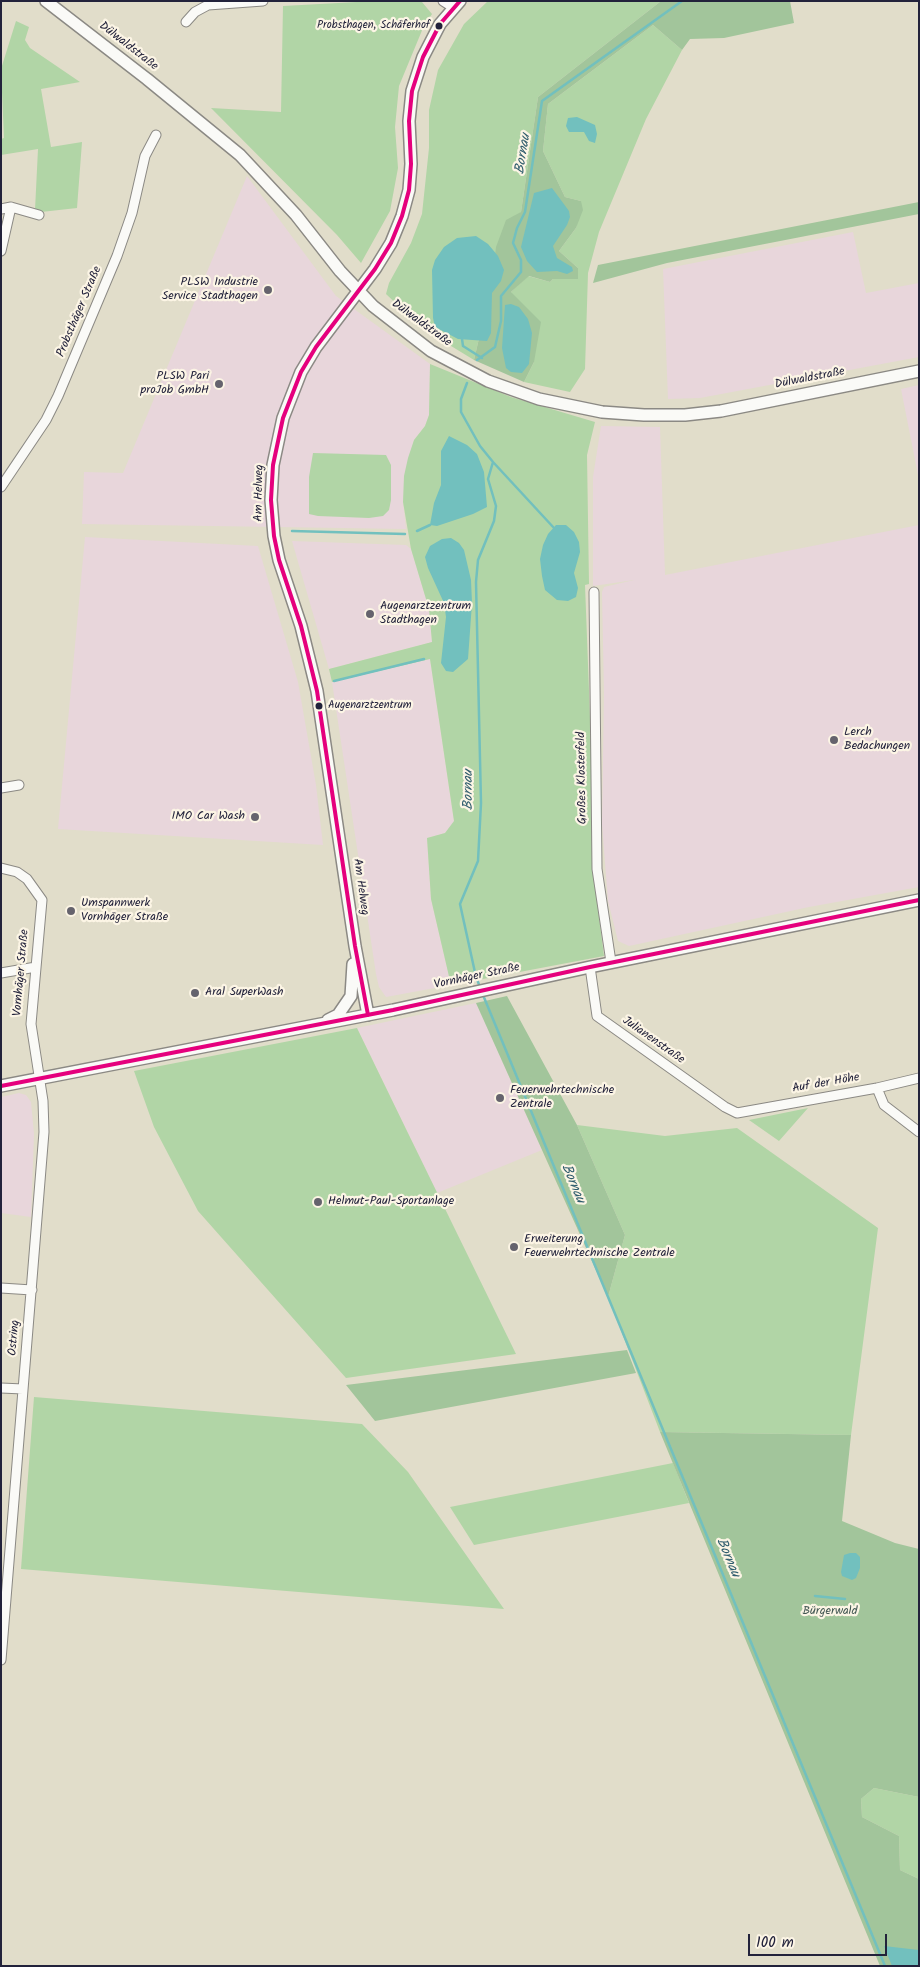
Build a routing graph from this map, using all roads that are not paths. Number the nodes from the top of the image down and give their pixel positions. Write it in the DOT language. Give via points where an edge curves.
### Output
graph roads {
  1 [pos="46,1"];
  2 [pos="263,1"];
  3 [pos="443,1"];
  4 [pos="457,4"];
  5 [pos="186,22"];
  6 [pos="156,135"];
  7 [pos="6,208"];
  8 [pos="39,215"];
  9 [pos="1,251"];
  10 [pos="358,291"];
  11 [pos="919,371"];
  12 [pos="1,487"];
  13 [pos="594,592"];
  14 [pos="19,785"];
  15 [pos="1,788"];
  16 [pos="1,868"];
  17 [pos="919,900"];
  18 [pos="355,946"];
  19 [pos="612,962"];
  20 [pos="36,967"];
  21 [pos="590,967"];
  22 [pos="1,973"];
  23 [pos="368,1015"];
  24 [pos="320,1024"];
  25 [pos="40,1078"];
  26 [pos="919,1078"];
  27 [pos="1,1086"];
  28 [pos="877,1088"];
  29 [pos="736,1113"];
  30 [pos="919,1132"];
  31 [pos="1,1288"];
  32 [pos="32,1290"];
  33 [pos="1,1388"];
  34 [pos="23,1388"];
  35 [pos="1,1660"];
  1 -- 10 [label="main road, Dülwaldstraße" via="240,155 296,215"];
  2 -- 5 [label="street" via="208,5"];
  3 -- 4 [label="street"];
  4 -- 10 [label="main road, Am Helweg" via="440,24 423,57 412,91 409,122 411,164 402,216 391,243"];
  6 -- 12 [label="street, Probsthäger Straße" via="145,156 132,213 117,256 58,396 46,420"];
  7 -- 8 [label="street"];
  7 -- 9 [label="street"];
  10 -- 11 [label="main road, Dülwaldstraße" via="431,351 470,372 539,399 606,412 644,415 720,410"];
  10 -- 18 [label="main road, Am Helweg" via="316,347 294,388 276,445 271,500 279,560 301,626 317,691"];
  13 -- 19 [label="street, Großes Klosterfeld" via="597,869"];
  14 -- 15 [label="street"];
  16 -- 20 [label="street, Vornhäger Straße" via="17,872 27,879 42,900"];
  17 -- 19 [label="main road, Vornhäger Straße"];
  18 -- 23 [label="main road, Am Helweg"];
  18 -- 24 [label="main road" via="351,996 338,1015"];
  19 -- 21 [label="main road, Vornhäger Straße"];
  20 -- 22 [label="street"];
  20 -- 25 [label="street, Vornhäger Straße" via="32,1024"];
  21 -- 23 [label="main road, Vornhäger Straße"];
  21 -- 29 [label="street, Julianenstraße" via="597,1016"];
  23 -- 24 [label="main road, Vornhäger Straße"];
  24 -- 25 [label="main road, Vornhäger Straße"];
  25 -- 27 [label="main road, Vornhäger Straße"];
  25 -- 32 [label="street, Ostring" via="44,1162"];
  26 -- 28 [label="street, Auf der Höhe"];
  28 -- 29 [label="street, Auf der Höhe"];
  28 -- 30 [label="street" via="884,1105"];
  31 -- 32 [label="street"];
  32 -- 34 [label="street, Ostring"];
  33 -- 34 [label="street"];
  34 -- 35 [label="street, Ostring"];
}
